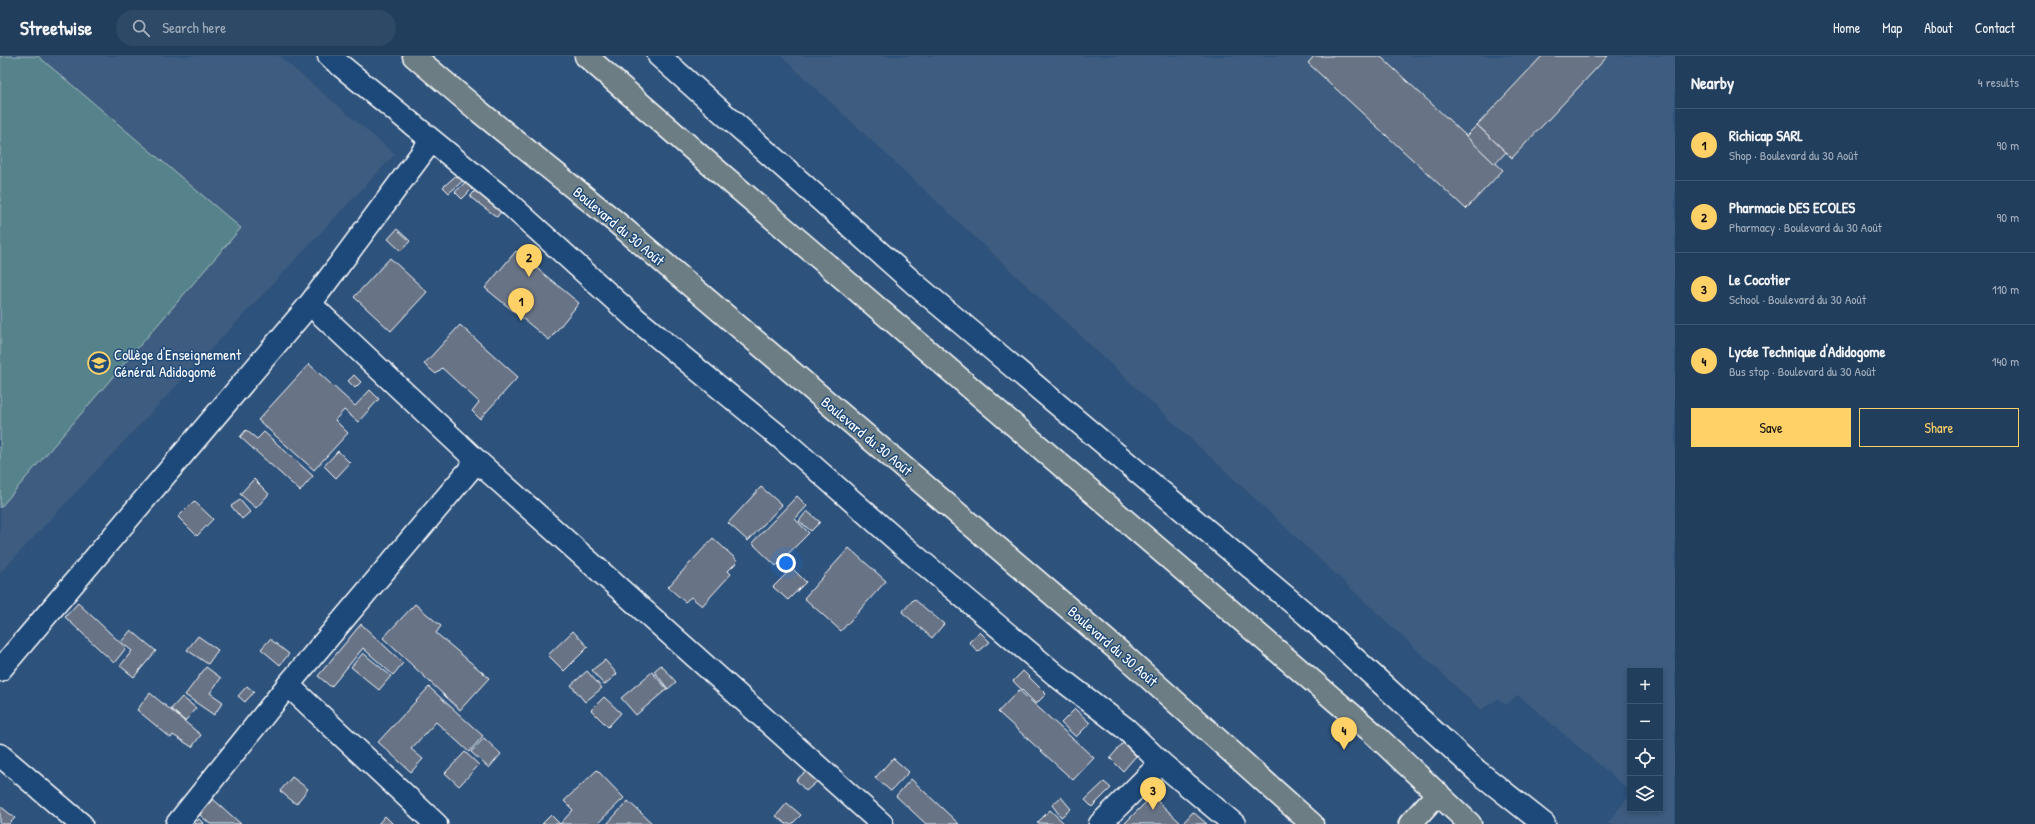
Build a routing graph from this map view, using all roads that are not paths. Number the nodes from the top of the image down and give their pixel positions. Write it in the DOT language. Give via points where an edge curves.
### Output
graph roads {
  1 [pos="329,56"];
  2 [pos="414,56"];
  3 [pos="586,56"];
  4 [pos="659,56"];
  5 [pos="431,142"];
  6 [pos="310,304"];
  7 [pos="477,461"];
  8 [pos="0,670"];
  9 [pos="288,685"];
  10 [pos="0,755"];
  11 [pos="1161,763"];
  12 [pos="1438,793"];
  13 [pos="81,824"];
  14 [pos="177,824"];
  15 [pos="436,824"];
  16 [pos="882,824"];
  17 [pos="1100,824"];
  18 [pos="1234,824"];
  19 [pos="1312,824"];
  20 [pos="1410,824"];
  21 [pos="1470,824"];
  22 [pos="1544,824"];
  1 -- 5 [label="street"];
  2 -- 19 [label="highway, Boulevard du 30 Août" via="616,222 1054,595"];
  3 -- 12 [label="highway" via="1372,732"];
  4 -- 22 [label="street" via="916,285 1306,614 1477,771"];
  5 -- 6 [label="street"];
  5 -- 11 [label="street" via="506,201 636,319 781,438 1051,671 1126,729"];
  6 -- 7 [label="street"];
  6 -- 8 [label="street"];
  7 -- 9 [label="street"];
  7 -- 16 [label="street"];
  9 -- 14 [label="street"];
  9 -- 15 [label="street"];
  10 -- 13 [label="street"];
  11 -- 17 [label="street"];
  11 -- 18 [label="street"];
  12 -- 20 [label="highway"];
  12 -- 21 [label="highway"];
}
